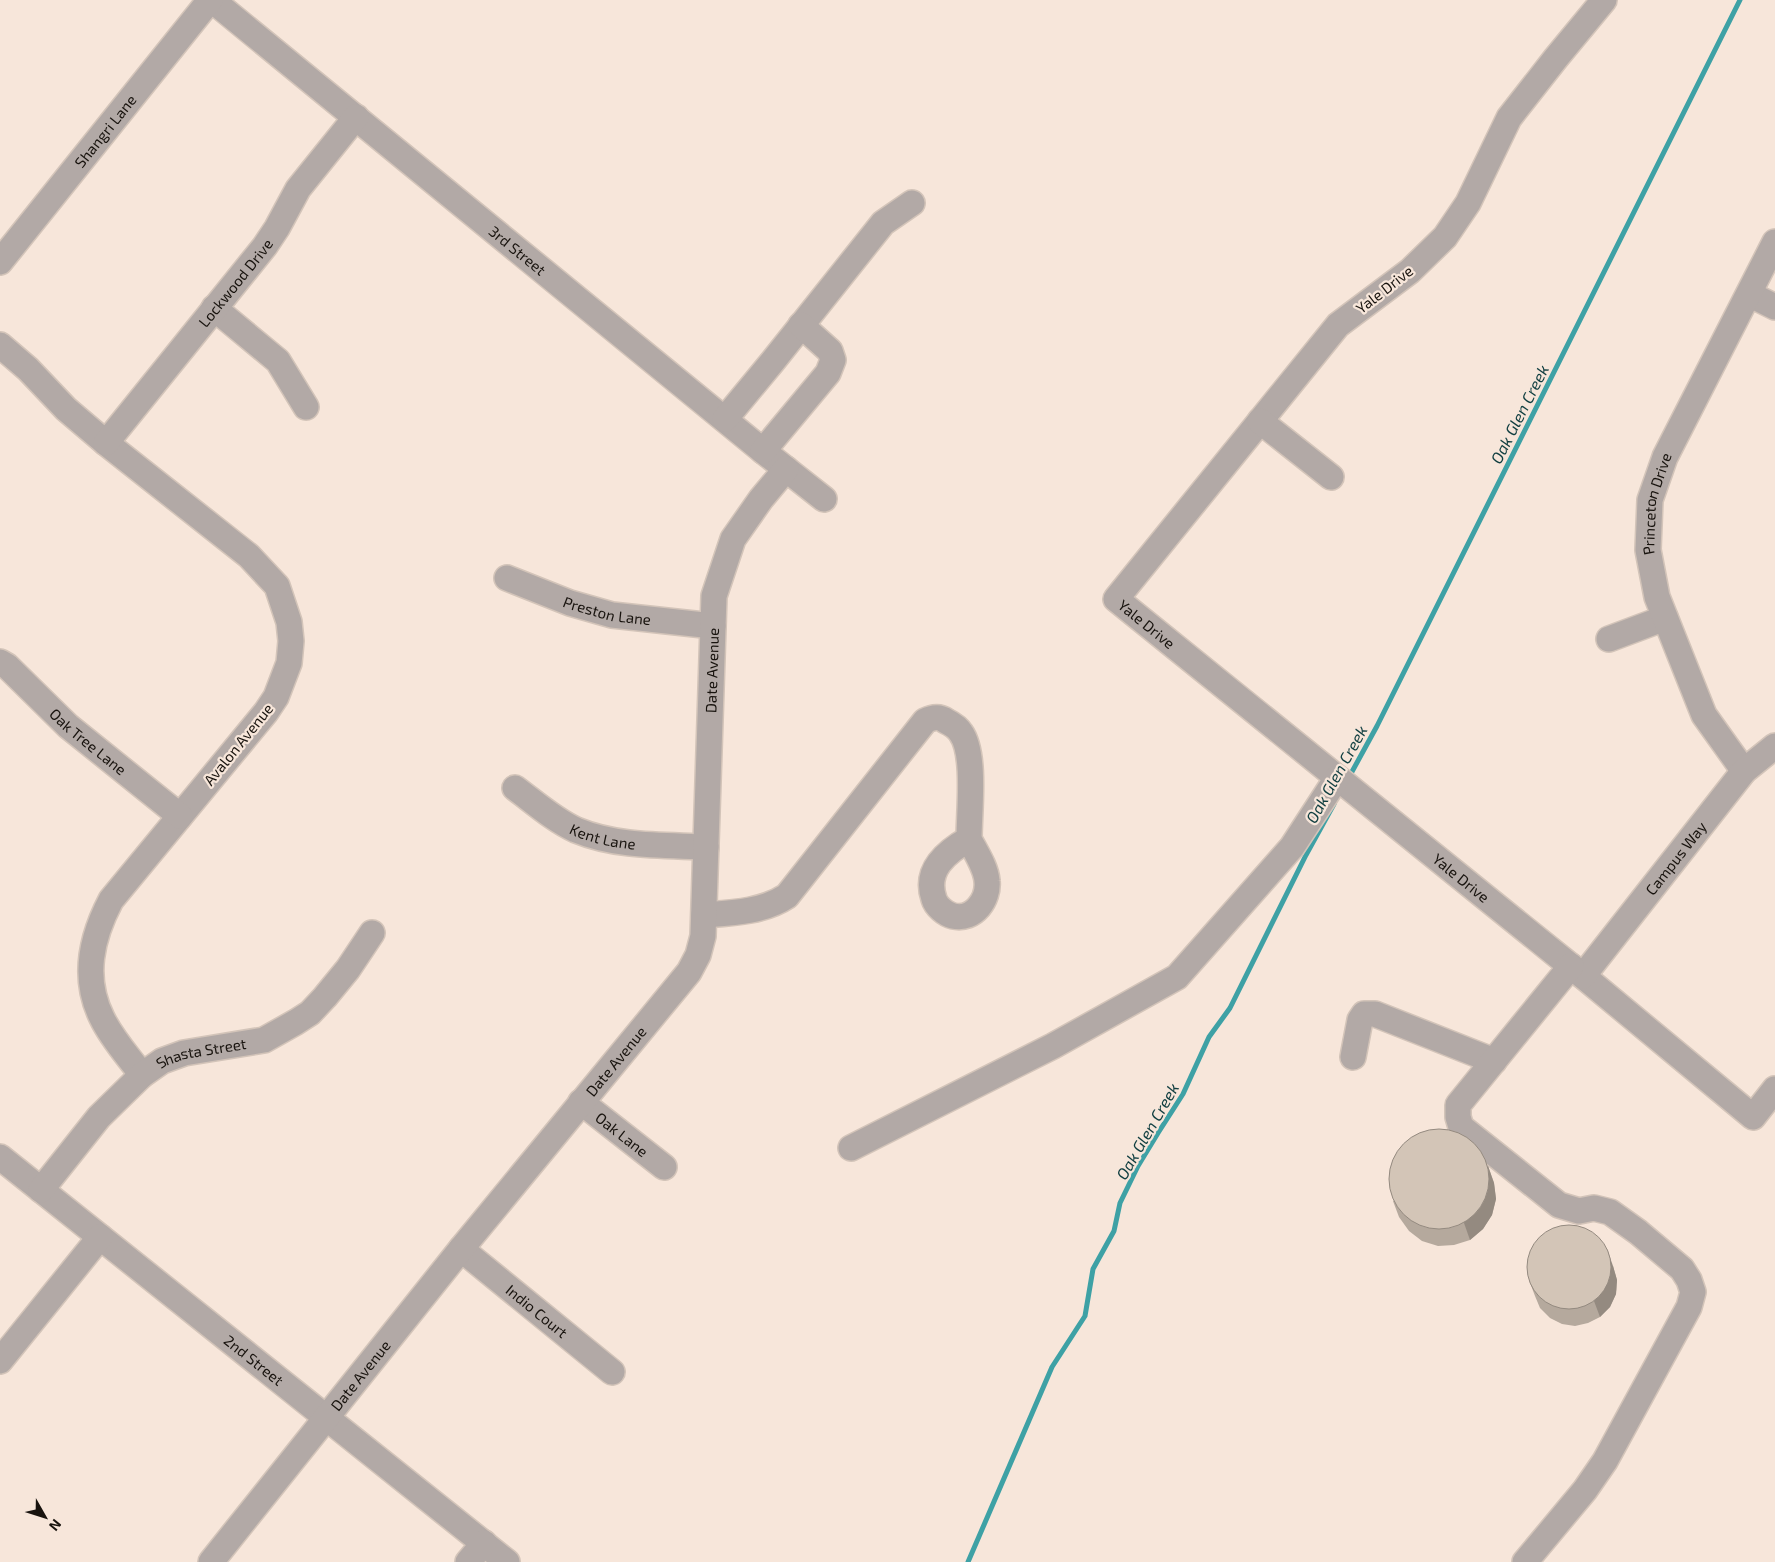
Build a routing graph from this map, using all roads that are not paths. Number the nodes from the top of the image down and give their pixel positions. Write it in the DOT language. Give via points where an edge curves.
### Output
graph roads {
  1 [pos="211,0"];
  2 [pos="1604,0"];
  3 [pos="356,117"];
  4 [pos="912,203"];
  5 [pos="1775,242"];
  6 [pos="0,262"];
  7 [pos="1748,294"];
  8 [pos="1775,307"];
  9 [pos="214,308"];
  10 [pos="801,325"];
  11 [pos="0,345"];
  12 [pos="306,407"];
  13 [pos="725,419"];
  14 [pos="1260,421"];
  15 [pos="106,443"];
  16 [pos="763,451"];
  17 [pos="786,469"];
  18 [pos="1331,477"];
  19 [pos="824,499"];
  20 [pos="507,578"];
  21 [pos="1665,618"];
  22 [pos="713,626"];
  23 [pos="1610,639"];
  24 [pos="0,662"];
  25 [pos="1775,746"];
  26 [pos="1744,770"];
  27 [pos="1337,778"];
  28 [pos="515,788"];
  29 [pos="180,816"];
  30 [pos="969,839"];
  31 [pos="706,847"];
  32 [pos="704,915"];
  33 [pos="372,933"];
  34 [pos="1577,971"];
  35 [pos="1354,1057"];
  36 [pos="1494,1062"];
  37 [pos="142,1074"];
  38 [pos="1775,1089"];
  39 [pos="582,1102"];
  40 [pos="851,1148"];
  41 [pos="0,1157"];
  42 [pos="664,1167"];
  43 [pos="41,1190"];
  44 [pos="100,1237"];
  45 [pos="460,1249"];
  46 [pos="0,1360"];
  47 [pos="612,1372"];
  48 [pos="328,1417"];
  49 [pos="476,1553"];
  50 [pos="211,1562"];
  51 [pos="507,1562"];
  52 [pos="1524,1562"];
  1 -- 3 [label="street, 3rd Street"];
  1 -- 6 [label="street, Shangri Lane"];
  2 -- 14 [label="street, Yale Drive" via="1509,118 1468,203 1445,237 1410,271 1338,324"];
  3 -- 9 [label="street, Lockwood Drive" via="298,189 265,246"];
  3 -- 13 [label="street, 3rd Street"];
  4 -- 10 [label="street" via="883,223"];
  5 -- 7 [label="street, Princeton Drive"];
  7 -- 8 [label="street"];
  7 -- 21 [label="street, Princeton Drive" via="1665,457 1650,500 1648,550 1657,597"];
  9 -- 12 [label="street" via="278,361"];
  9 -- 15 [label="street, Lockwood Drive"];
  10 -- 13 [label="street"];
  10 -- 16 [label="street" via="830,351 833,360 828,373"];
  11 -- 15 [label="street, Avalon Avenue"];
  13 -- 16 [label="street, 3rd Street"];
  14 -- 18 [label="street"];
  14 -- 27 [label="street, Yale Drive" via="1116,599"];
  15 -- 29 [label="street, Avalon Avenue" via="249,556 278,586 289,622 289,663 276,697"];
  16 -- 17 [label="street, 3rd Street"];
  17 -- 19 [label="street, 3rd Street"];
  17 -- 22 [label="street, Date Avenue" via="733,539 714,596"];
  20 -- 22 [label="street, Preston Lane" via="570,603 612,615"];
  21 -- 23 [label="street"];
  21 -- 26 [label="street, Princeton Drive" via="1704,715"];
  22 -- 31 [label="street, Date Avenue"];
  24 -- 29 [label="street, Oak Tree Lane" via="68,726"];
  25 -- 26 [label="street, Campus Way"];
  26 -- 34 [label="street, Campus Way"];
  27 -- 34 [label="street, Yale Drive"];
  27 -- 40 [label="street" via="1292,847 1177,978 1053,1046"];
  28 -- 31 [label="street, Kent Lane" via="575,830 629,844"];
  29 -- 37 [label="street, Avalon Avenue" via="111,900 93,941 91,979 101,1018"];
  30 -- 32 [label="street" via="970,760 967,746 954,725 938,717 931,718 925,721 787,896 773,904 731,914"];
  31 -- 32 [label="street, Date Avenue"];
  32 -- 39 [label="street, Date Avenue" via="703,936 689,972"];
  33 -- 37 [label="street, Shasta Street" via="325,997 296,1022 264,1040 184,1053 162,1061"];
  34 -- 36 [label="street, Campus Way"];
  34 -- 38 [label="street, Yale Drive" via="1753,1117"];
  35 -- 36 [label="street" via="1360,1020 1364,1014 1375,1014"];
  36 -- 52 [label="street, Campus Way" via="1458,1105 1461,1127 1559,1205 1579,1211 1594,1208 1610,1212 1682,1269 1693,1292 1689,1307 1605,1461 1585,1490"];
  37 -- 43 [label="street, Shasta Street" via="98,1117"];
  39 -- 42 [label="street, Oak Lane"];
  39 -- 45 [label="street, Date Avenue"];
  41 -- 43 [label="street, 2nd Street"];
  43 -- 44 [label="street, 2nd Street"];
  44 -- 46 [label="street"];
  44 -- 48 [label="street, 2nd Street"];
  45 -- 47 [label="street, Indio Court"];
  45 -- 48 [label="street, Date Avenue"];
  48 -- 49 [label="street, 2nd Street"];
  48 -- 50 [label="street, Date Avenue"];
  49 -- 51 [label="street, 2nd Street"];
}
